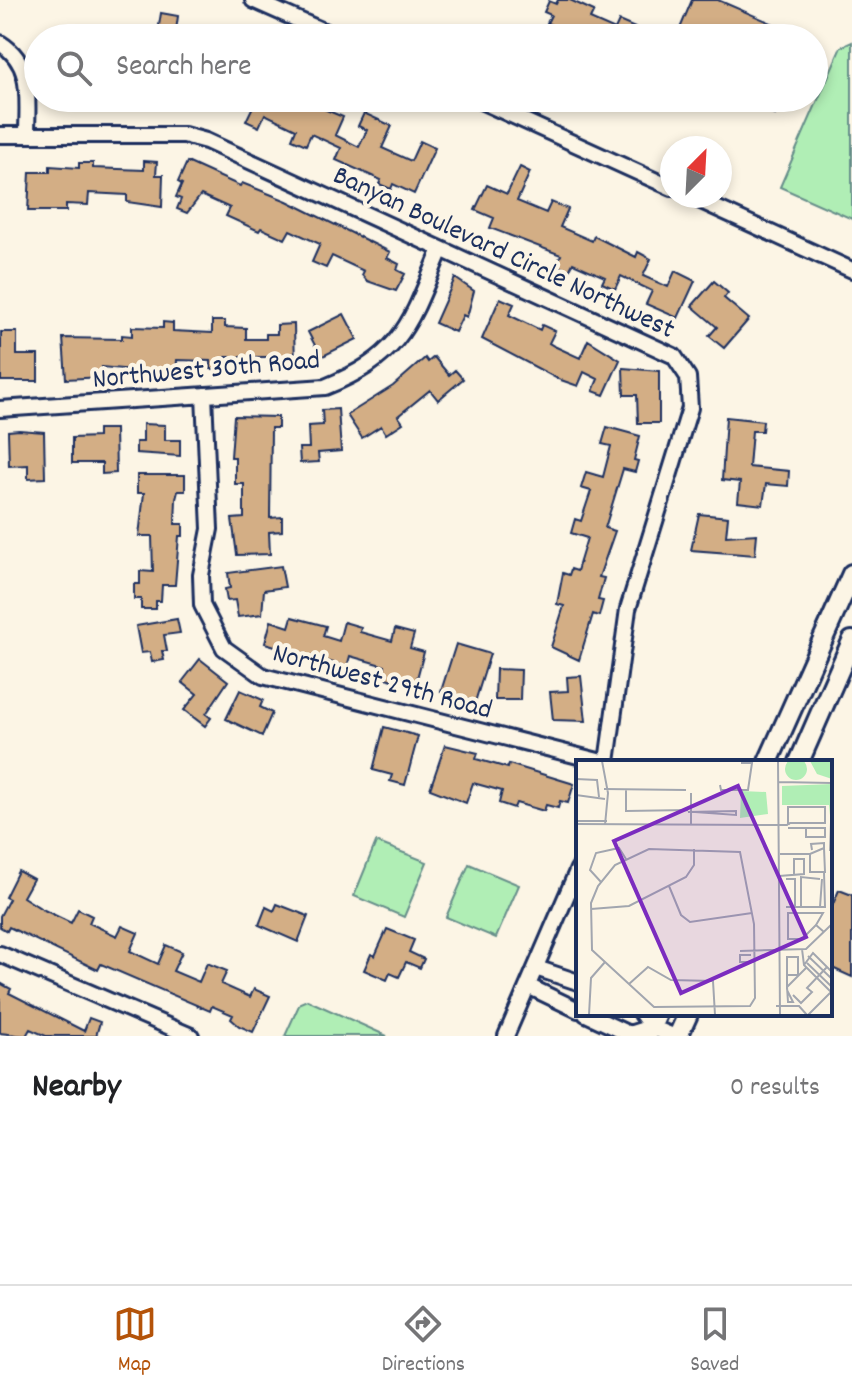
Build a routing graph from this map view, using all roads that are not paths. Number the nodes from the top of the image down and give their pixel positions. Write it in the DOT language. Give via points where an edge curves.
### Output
graph roads {
  1 [pos="253,0"];
  2 [pos="307,24"];
  3 [pos="0,43"];
  4 [pos="24,71"];
  5 [pos="27,112"];
  6 [pos="505,112"];
  7 [pos="0,135"];
  8 [pos="27,135"];
  9 [pos="660,183"];
  10 [pos="716,208"];
  11 [pos="441,249"];
  12 [pos="852,270"];
  13 [pos="204,395"];
  14 [pos="0,409"];
  15 [pos="852,574"];
  16 [pos="852,641"];
  17 [pos="596,760"];
  18 [pos="604,760"];
  19 [pos="769,760"];
  20 [pos="800,760"];
  21 [pos="576,874"];
  22 [pos="0,954"];
  23 [pos="536,968"];
  24 [pos="576,981"];
  25 [pos="528,986"];
  26 [pos="576,1009"];
  27 [pos="590,1016"];
  28 [pos="687,1016"];
  29 [pos="649,1023"];
  30 [pos="191,1036"];
  31 [pos="506,1036"];
  32 [pos="675,1036"];
  1 -- 2 [label="street"];
  3 -- 4 [label="street" via="14,53"];
  5 -- 8 [label="street"];
  6 -- 9 [label="street"];
  7 -- 8 [label="street, Banyan Boulevard Circle Northwest"];
  8 -- 11 [label="street, Banyan Boulevard Circle Northwest" via="184,135 206,141"];
  10 -- 12 [label="street"];
  11 -- 13 [label="street, Northwest 30th Road" via="401,339 356,373 325,387"];
  11 -- 18 [label="street, Banyan Boulevard Circle Northwest" via="658,347 674,356 688,377 690,408 628,609"];
  13 -- 14 [label="street, Northwest 30th Road"];
  13 -- 17 [label="street, Northwest 29th Road" via="210,529 200,593 211,627 232,656 263,676"];
  15 -- 19 [label="main road"];
  16 -- 20 [label="main road"];
  21 -- 23 [label="street"];
  22 -- 30 [label="street"];
  23 -- 24 [label="street"];
  23 -- 25 [label="street"];
  25 -- 26 [label="street"];
  25 -- 31 [label="street"];
  27 -- 29 [label="street" via="629,1034"];
  28 -- 32 [label="main road"];
  29 -- 32 [label="street"];
}
